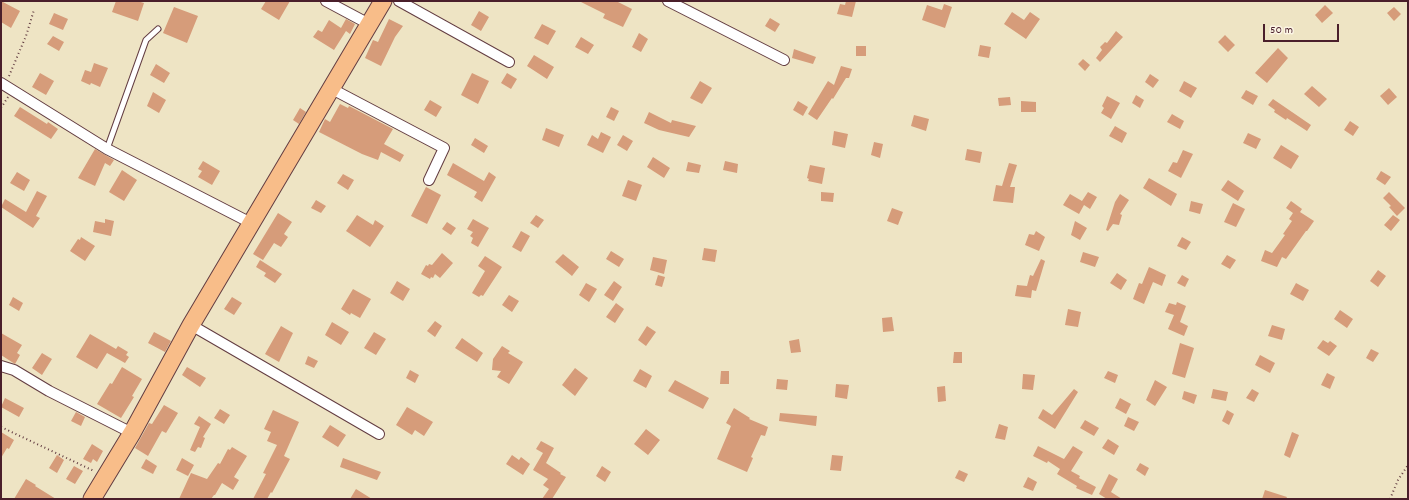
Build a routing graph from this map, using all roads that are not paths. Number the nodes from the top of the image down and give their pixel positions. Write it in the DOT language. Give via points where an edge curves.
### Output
graph roads {
  1 [pos="326,1"];
  2 [pos="384,1"];
  3 [pos="399,1"];
  4 [pos="668,1"];
  5 [pos="370,24"];
  6 [pos="158,29"];
  7 [pos="784,60"];
  8 [pos="509,62"];
  9 [pos="3,84"];
  10 [pos="332,89"];
  11 [pos="107,149"];
  12 [pos="429,180"];
  13 [pos="251,222"];
  14 [pos="191,325"];
  15 [pos="1,366"];
  16 [pos="132,433"];
  17 [pos="379,434"];
  18 [pos="92,499"];
  1 -- 5 [label="street"];
  2 -- 5 [label="highway"];
  3 -- 8 [label="street"];
  4 -- 7 [label="street"];
  5 -- 10 [label="highway"];
  6 -- 11 [label="lane" via="146,40"];
  9 -- 11 [label="street"];
  10 -- 12 [label="street" via="444,148"];
  10 -- 13 [label="highway"];
  11 -- 13 [label="street"];
  13 -- 14 [label="highway"];
  14 -- 16 [label="highway"];
  14 -- 17 [label="street"];
  15 -- 16 [label="street" via="14,370 49,391"];
  16 -- 18 [label="highway"];
}
